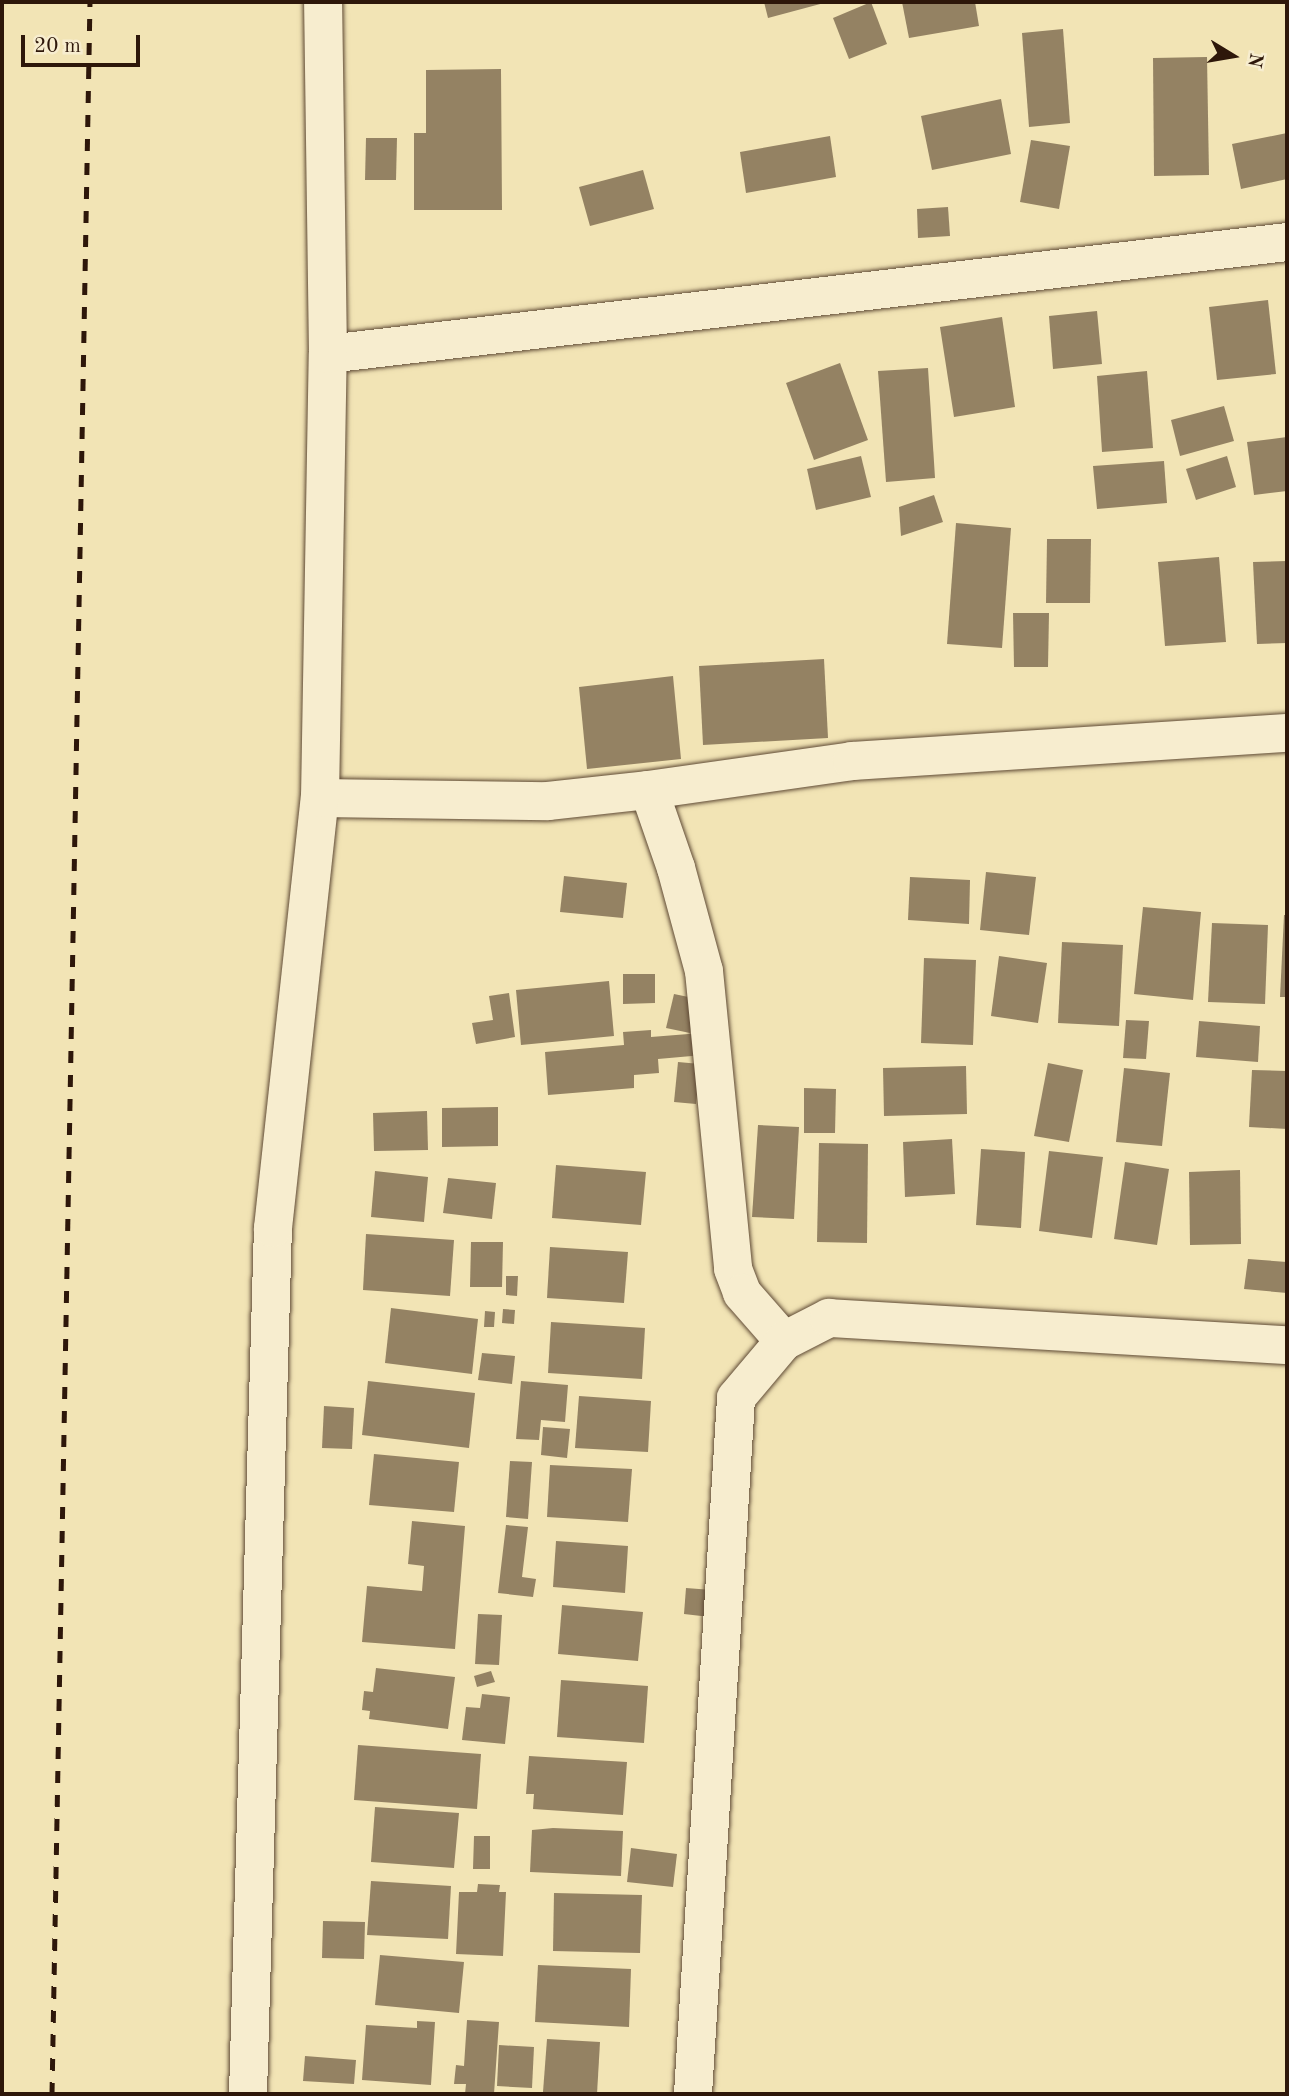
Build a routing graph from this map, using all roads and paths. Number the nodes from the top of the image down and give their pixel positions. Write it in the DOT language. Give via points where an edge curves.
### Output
graph roads {
  1 [pos="323,2"];
  2 [pos="1287,242"];
  3 [pos="328,355"];
  4 [pos="1287,733"];
  5 [pos="649,790"];
  6 [pos="320,798"];
  7 [pos="784,1341"];
  8 [pos="1287,1345"];
  9 [pos="248,2094"];
  10 [pos="693,2094"];
  1 -- 3 [label="street"];
  2 -- 3 [label="street"];
  3 -- 6 [label="street"];
  4 -- 5 [label="street" via="852,761"];
  5 -- 6 [label="street" via="548,801"];
  5 -- 7 [label="street" via="677,868 704,971 733,1269 742,1293"];
  6 -- 9 [label="street" via="273,1228"];
  7 -- 8 [label="street" via="829,1318"];
  7 -- 10 [label="street" via="736,1398"];
}
